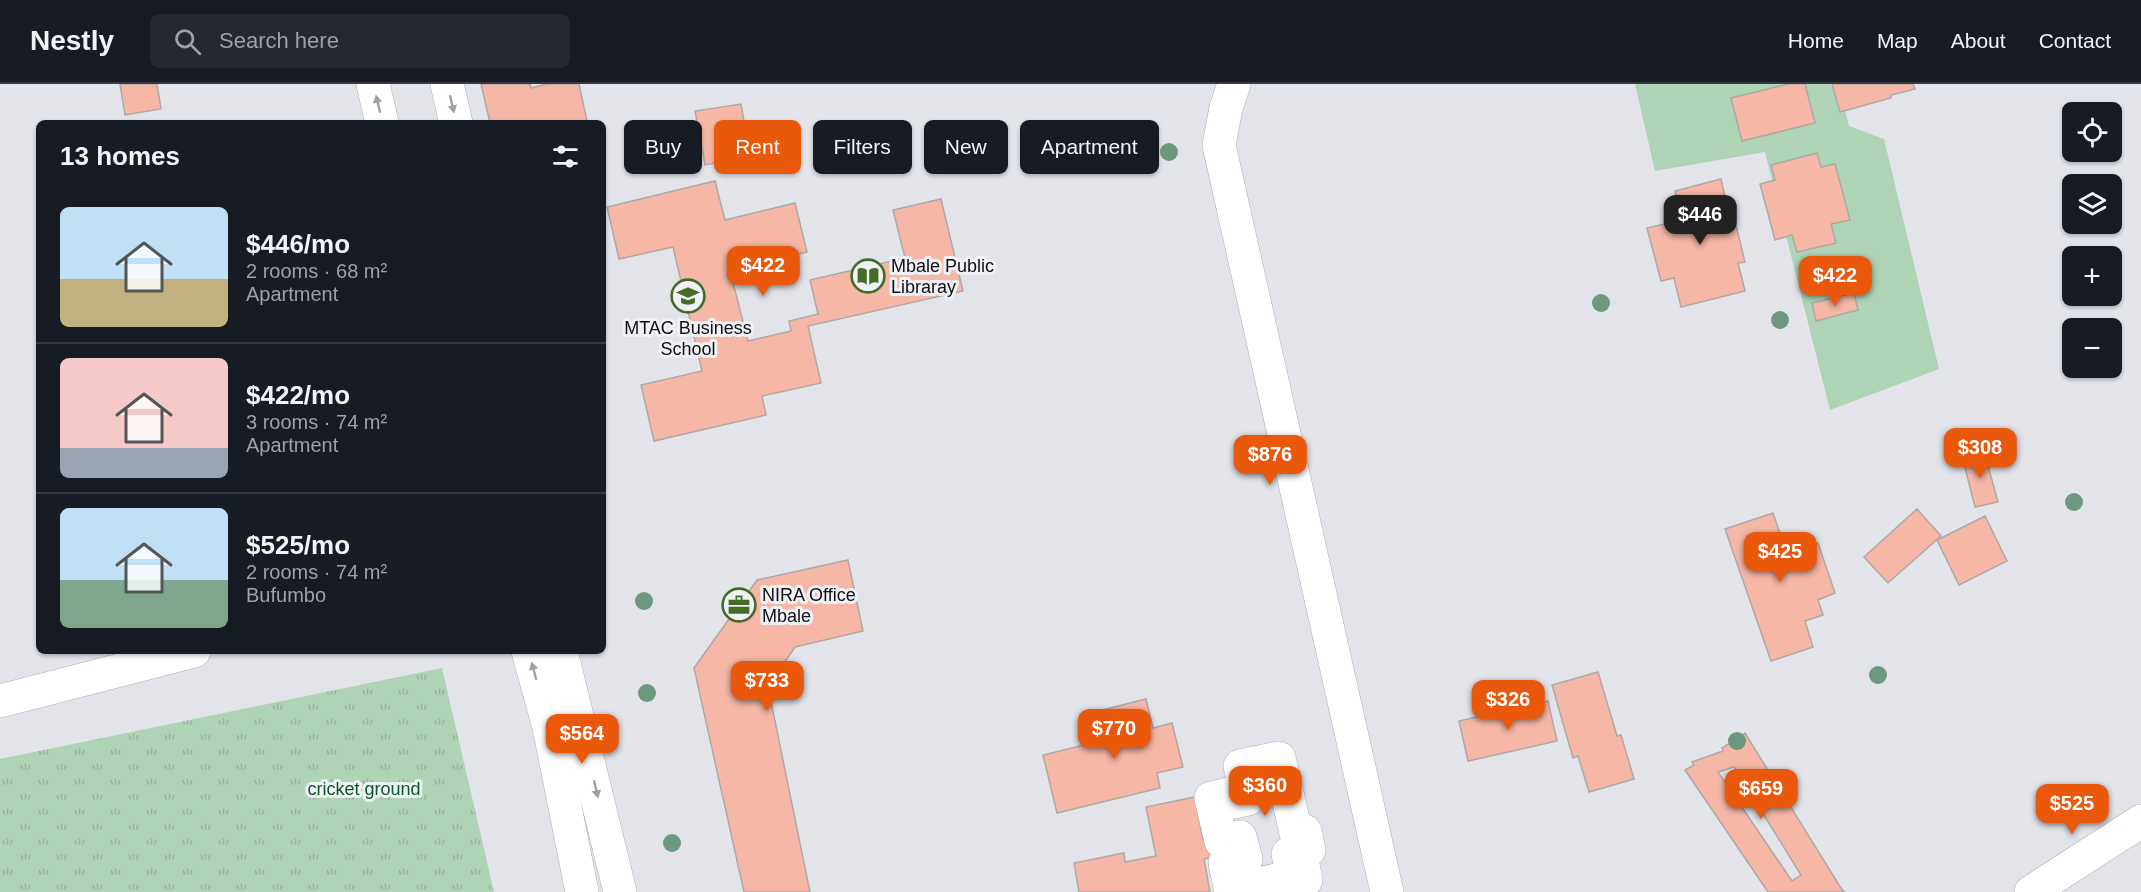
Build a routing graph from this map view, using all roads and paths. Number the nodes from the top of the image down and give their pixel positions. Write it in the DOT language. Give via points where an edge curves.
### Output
graph roads {
  1 [pos="373,84"];
  2 [pos="447,84"];
  3 [pos="1234,84"];
  4 [pos="381,120"];
  5 [pos="455,120"];
  6 [pos="182,654"];
  7 [pos="529,654"];
  8 [pos="562,654"];
  9 [pos="0,701"];
  10 [pos="2141,821"];
  11 [pos="1230,890"];
  12 [pos="582,892"];
  13 [pos="620,892"];
  14 [pos="1387,892"];
  15 [pos="2031,892"];
  4 -- 1 [label="street, one-way"];
  2 -- 5 [label="street, one-way"];
  3 -- 14 [label="street" via="1219,145"];
  6 -- 9 [label="street"];
  12 -- 7 [label="street, one-way" via="549,727"];
  8 -- 13 [label="street, one-way"];
  10 -- 15 [label="street"];
  11 -- 11 [label="street" via="1224,863 1246,859 1240,837 1221,841 1211,798 1233,793 1235,802 1248,799 1240,766 1279,758 1296,833 1305,831 1310,850 1288,854 1290,862 1302,860 1306,880 1287,884 1286,878"];
}
